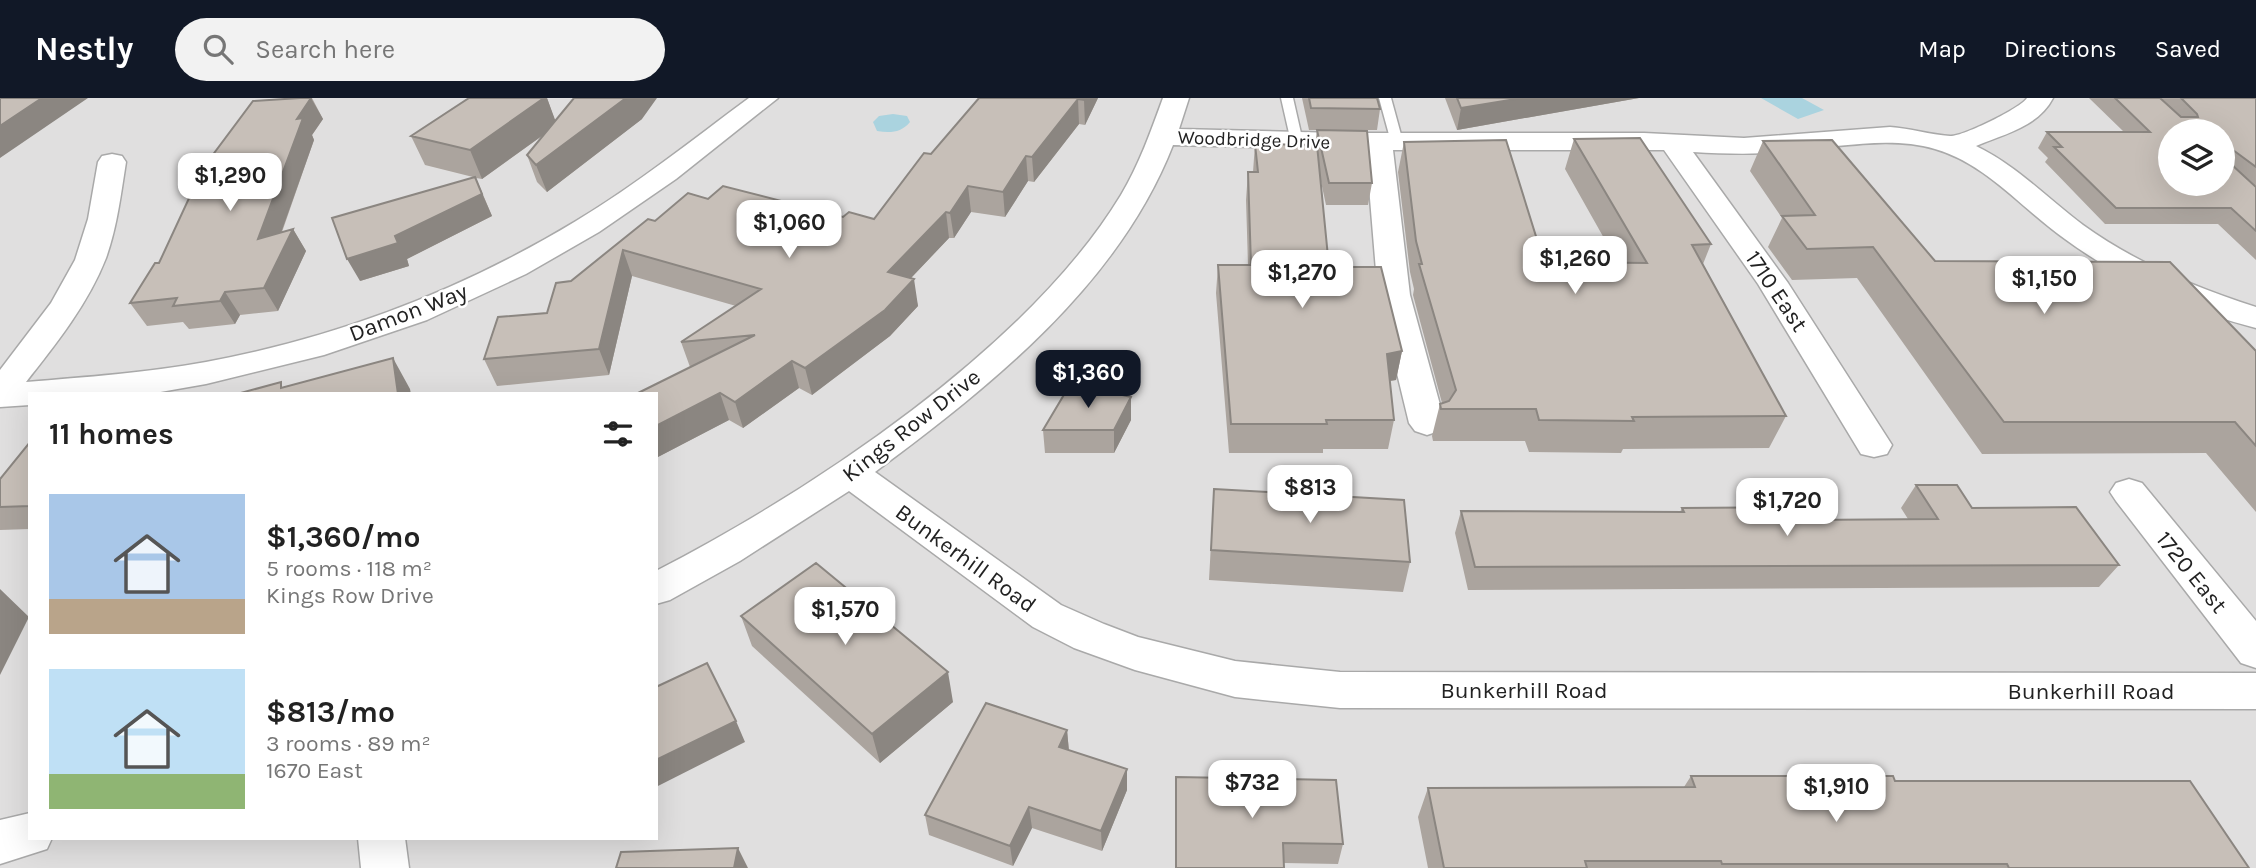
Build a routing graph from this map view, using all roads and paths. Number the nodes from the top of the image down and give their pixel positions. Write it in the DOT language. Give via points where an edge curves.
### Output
graph roads {
  1 [pos="765,98"];
  2 [pos="1176,98"];
  3 [pos="1287,98"];
  4 [pos="1385,98"];
  5 [pos="2040,98"];
  6 [pos="1164,136"];
  7 [pos="1297,142"];
  8 [pos="1388,142"];
  9 [pos="1672,142"];
  10 [pos="1954,145"];
  11 [pos="112,162"];
  12 [pos="2256,318"];
  13 [pos="35,392"];
  14 [pos="28,393"];
  15 [pos="0,395"];
  16 [pos="1427,424"];
  17 [pos="1874,444"];
  18 [pos="850,473"];
  19 [pos="2129,492"];
  20 [pos="658,588"];
  21 [pos="2256,651"];
  22 [pos="2256,691"];
  23 [pos="28,835"];
  24 [pos="381,840"];
  25 [pos="0,842"];
  26 [pos="385,868"];
  1 -- 13 [label="street, Damon Way" via="564,242 408,315 219,370 153,382"];
  2 -- 6 [label="street, Kings Row Drive"];
  3 -- 7 [label="lane"];
  4 -- 8 [label="lane"];
  5 -- 10 [label="street" via="2024,116"];
  6 -- 7 [label="street, Woodbridge Drive"];
  6 -- 18 [label="street, Kings Row Drive" via="1114,231 1045,312 954,393"];
  7 -- 8 [label="street, Woodbridge Drive"];
  8 -- 9 [label="street, Woodbridge Drive"];
  8 -- 16 [label="street" via="1394,295"];
  9 -- 10 [label="street, Woodbridge Drive" via="1763,145 1893,134"];
  9 -- 17 [label="street, 1710 East" via="1773,283"];
  10 -- 12 [label="street, Woodbridge Drive" via="1993,165 2086,240 2204,310"];
  11 -- 15 [label="street" via="103,216 84,273"];
  14 -- 15 [label="street, Damon Way"];
  18 -- 20 [label="street, Kings Row Drive"];
  18 -- 22 [label="street, Bunkerhill Road" via="1047,616 1135,653 1235,679 1340,690"];
  19 -- 21 [label="street, 1720 East"];
  23 -- 25 [label="street"];
  24 -- 26 [label="street"];
}
